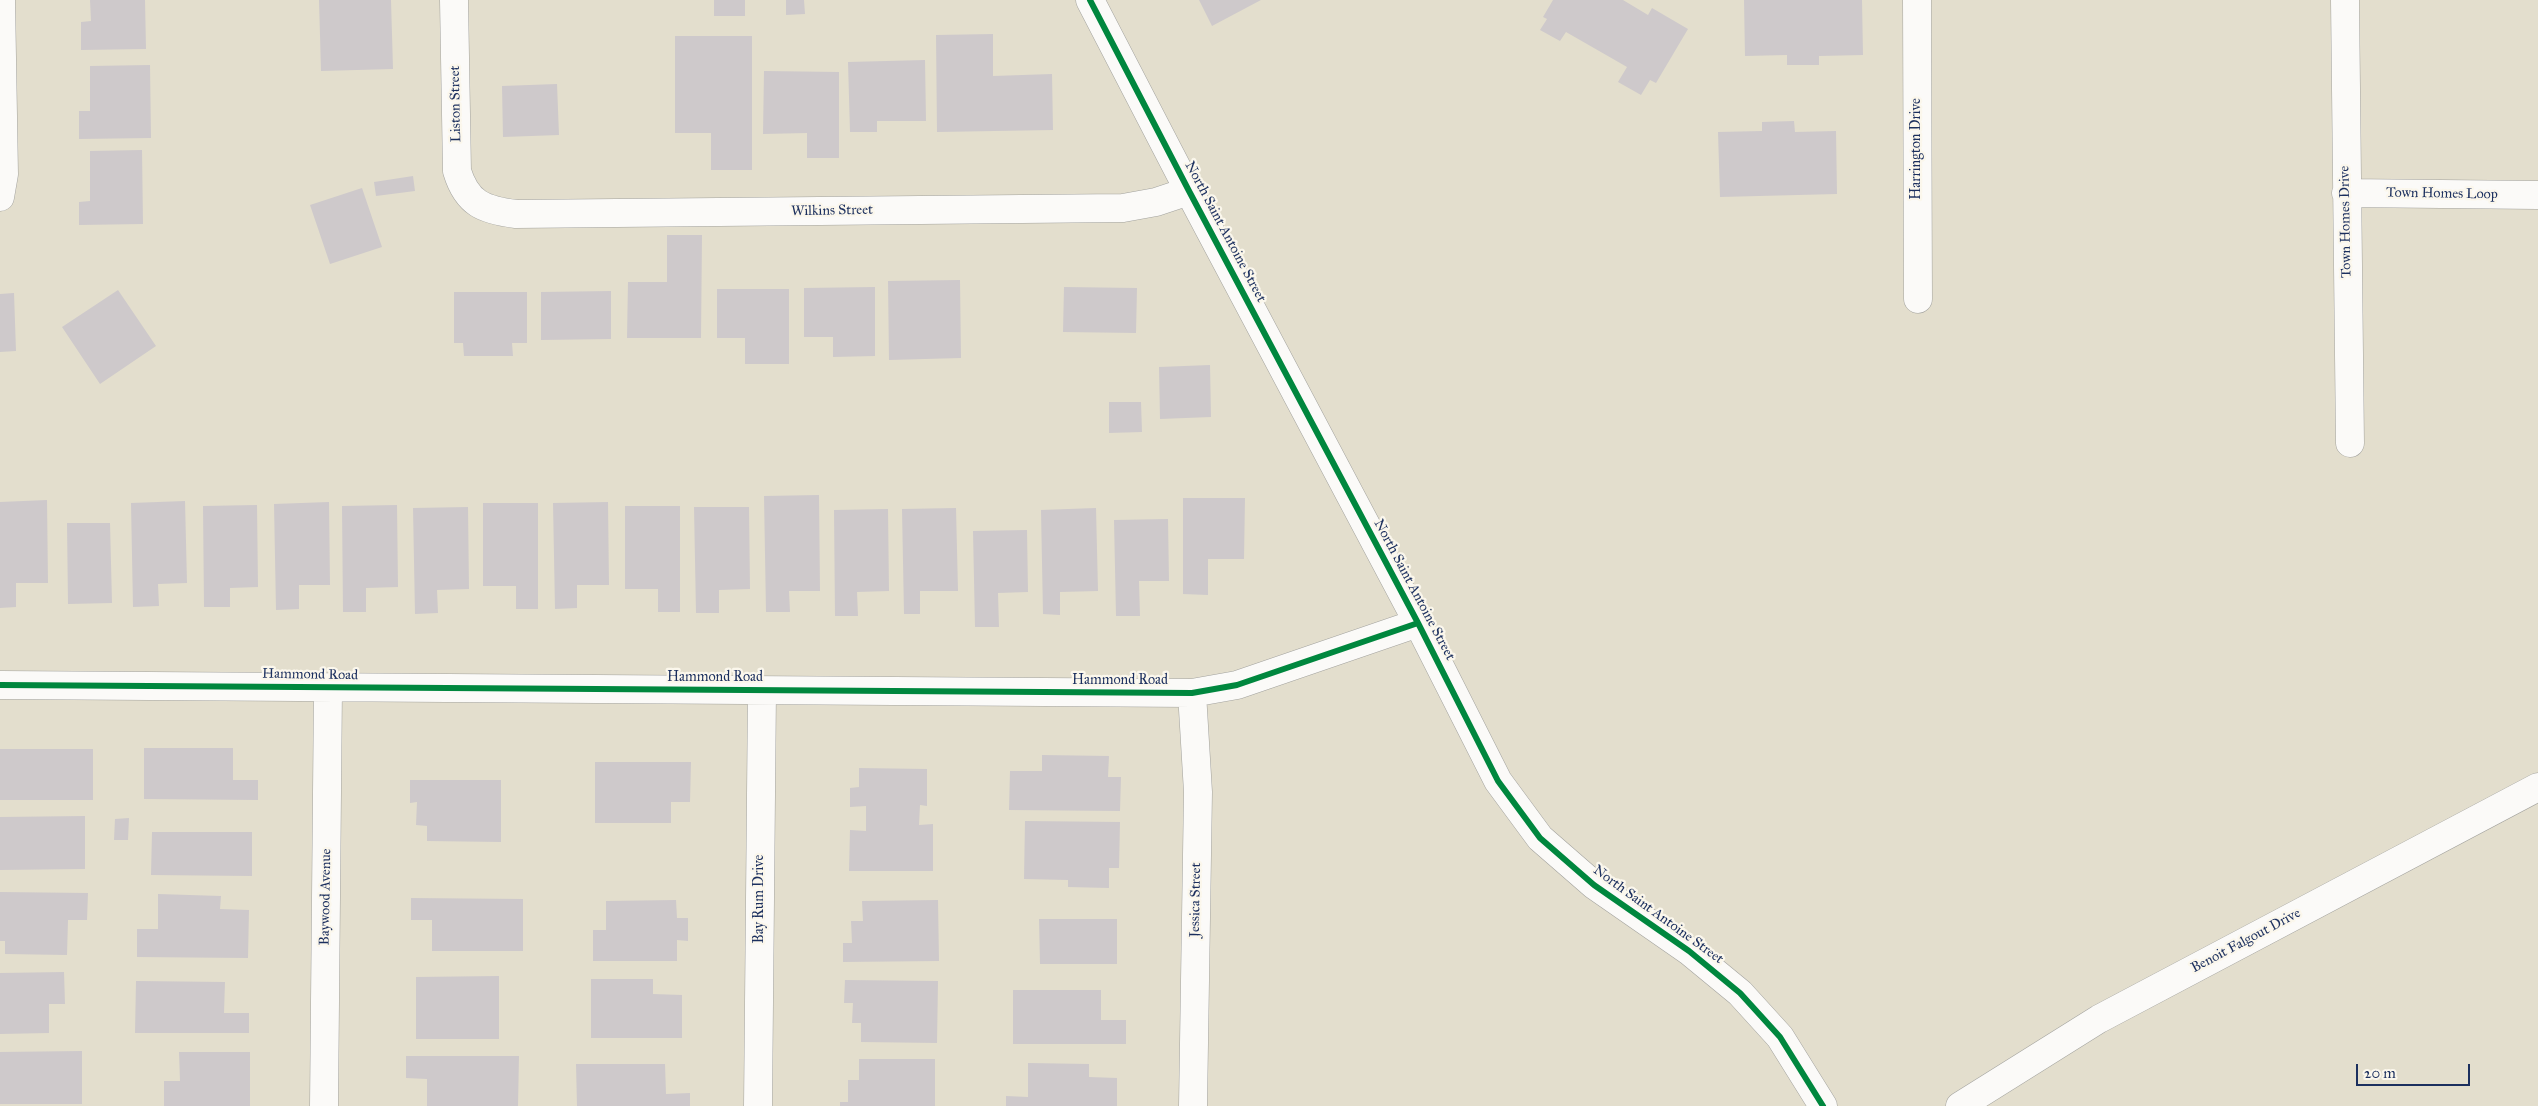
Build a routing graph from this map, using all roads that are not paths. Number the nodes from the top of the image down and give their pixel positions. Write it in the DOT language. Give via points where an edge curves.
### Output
graph roads {
  1 [pos="1,0"];
  2 [pos="454,0"];
  3 [pos="1090,0"];
  4 [pos="1917,0"];
  5 [pos="2345,0"];
  6 [pos="1189,191"];
  7 [pos="2346,193"];
  8 [pos="2538,196"];
  9 [pos="0,197"];
  10 [pos="474,202"];
  11 [pos="1918,299"];
  12 [pos="2350,443"];
  13 [pos="1418,623"];
  14 [pos="0,685"];
  15 [pos="328,688"];
  16 [pos="762,691"];
  17 [pos="1192,693"];
  18 [pos="2538,787"];
  19 [pos="324,1106"];
  20 [pos="758,1106"];
  21 [pos="1193,1106"];
  22 [pos="1823,1106"];
  23 [pos="1960,1106"];
  1 -- 9 [label="street" via="4,174"];
  2 -- 10 [label="street, Liston Street" via="457,171 461,184"];
  3 -- 6 [label="street, North Saint Antoine Street"];
  4 -- 11 [label="street, Harrington Drive"];
  5 -- 7 [label="street, Town Homes Drive"];
  6 -- 10 [label="street, Wilkins Street" via="1123,208 516,214 493,211"];
  6 -- 13 [label="street, North Saint Antoine Street"];
  7 -- 8 [label="street, Town Homes Loop"];
  7 -- 12 [label="street, Town Homes Drive"];
  13 -- 17 [label="street, Hammond Road" via="1237,685"];
  13 -- 22 [label="street, North Saint Antoine Street" via="1498,782 1540,838 1594,885 1689,950 1740,993 1780,1038"];
  14 -- 15 [label="street, Hammond Road"];
  15 -- 16 [label="street, Hammond Road"];
  15 -- 19 [label="street, Baywood Avenue"];
  16 -- 17 [label="street, Hammond Road"];
  16 -- 20 [label="street, Bay Rum Drive"];
  17 -- 21 [label="street, Jessica Street" via="1198,792"];
  18 -- 23 [label="street, Benoit Falgout Drive" via="2099,1019"];
}
